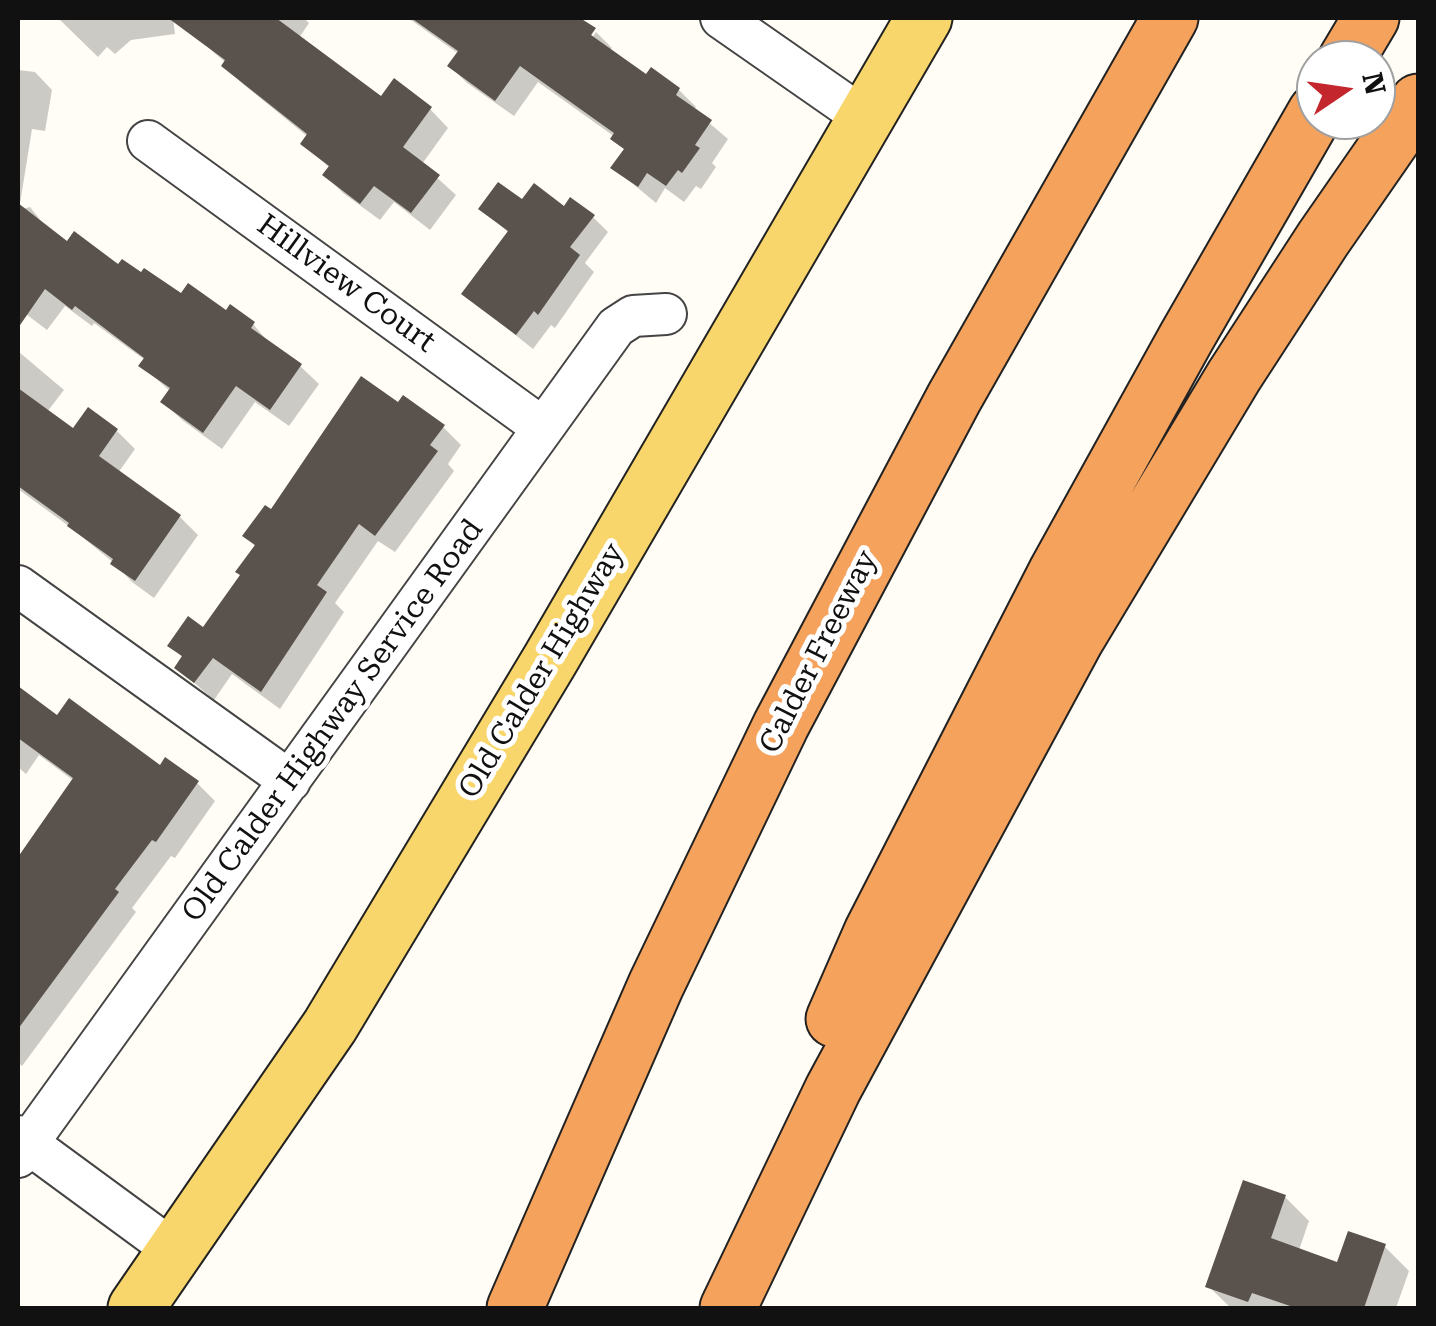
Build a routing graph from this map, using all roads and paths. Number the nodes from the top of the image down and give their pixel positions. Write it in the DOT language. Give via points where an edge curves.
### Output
graph roads {
  1 [pos="720,18"];
  2 [pos="924,18"];
  3 [pos="1170,18"];
  4 [pos="1371,18"];
  5 [pos="1358,40"];
  6 [pos="1418,102"];
  7 [pos="866,119"];
  8 [pos="1300,140"];
  9 [pos="148,141"];
  10 [pos="666,314"];
  11 [pos="543,428"];
  12 [pos="18,586"];
  13 [pos="290,781"];
  14 [pos="21,1145"];
  15 [pos="176,1252"];
  16 [pos="136,1308"];
  17 [pos="515,1308"];
  18 [pos="710,1308"];
  19 [pos="728,1308"];
  1 -- 7 [label="street"];
  2 -- 7 [label="main road, Old Calder Highway"];
  3 -- 17 [label="highway, Calder Freeway" via="954,398 780,725 656,985"];
  4 -- 5 [label="highway"];
  6 -- 19 [label="highway" via="1243,362 1076,640 834,1090"];
  7 -- 15 [label="main road, Old Calder Highway" via="330,1026"];
  8 -- 18 [label="highway" via="971,733 872,932"];
  9 -- 11 [label="street, Hillview Court"];
  10 -- 11 [label="street, Old Calder Highway Service Road" via="633,316 616,328"];
  11 -- 13 [label="street, Old Calder Highway Service Road"];
  12 -- 13 [label="street"];
  13 -- 14 [label="street, Old Calder Highway Service Road"];
  14 -- 15 [label="street"];
  15 -- 16 [label="main road, Old Calder Highway"];
}
